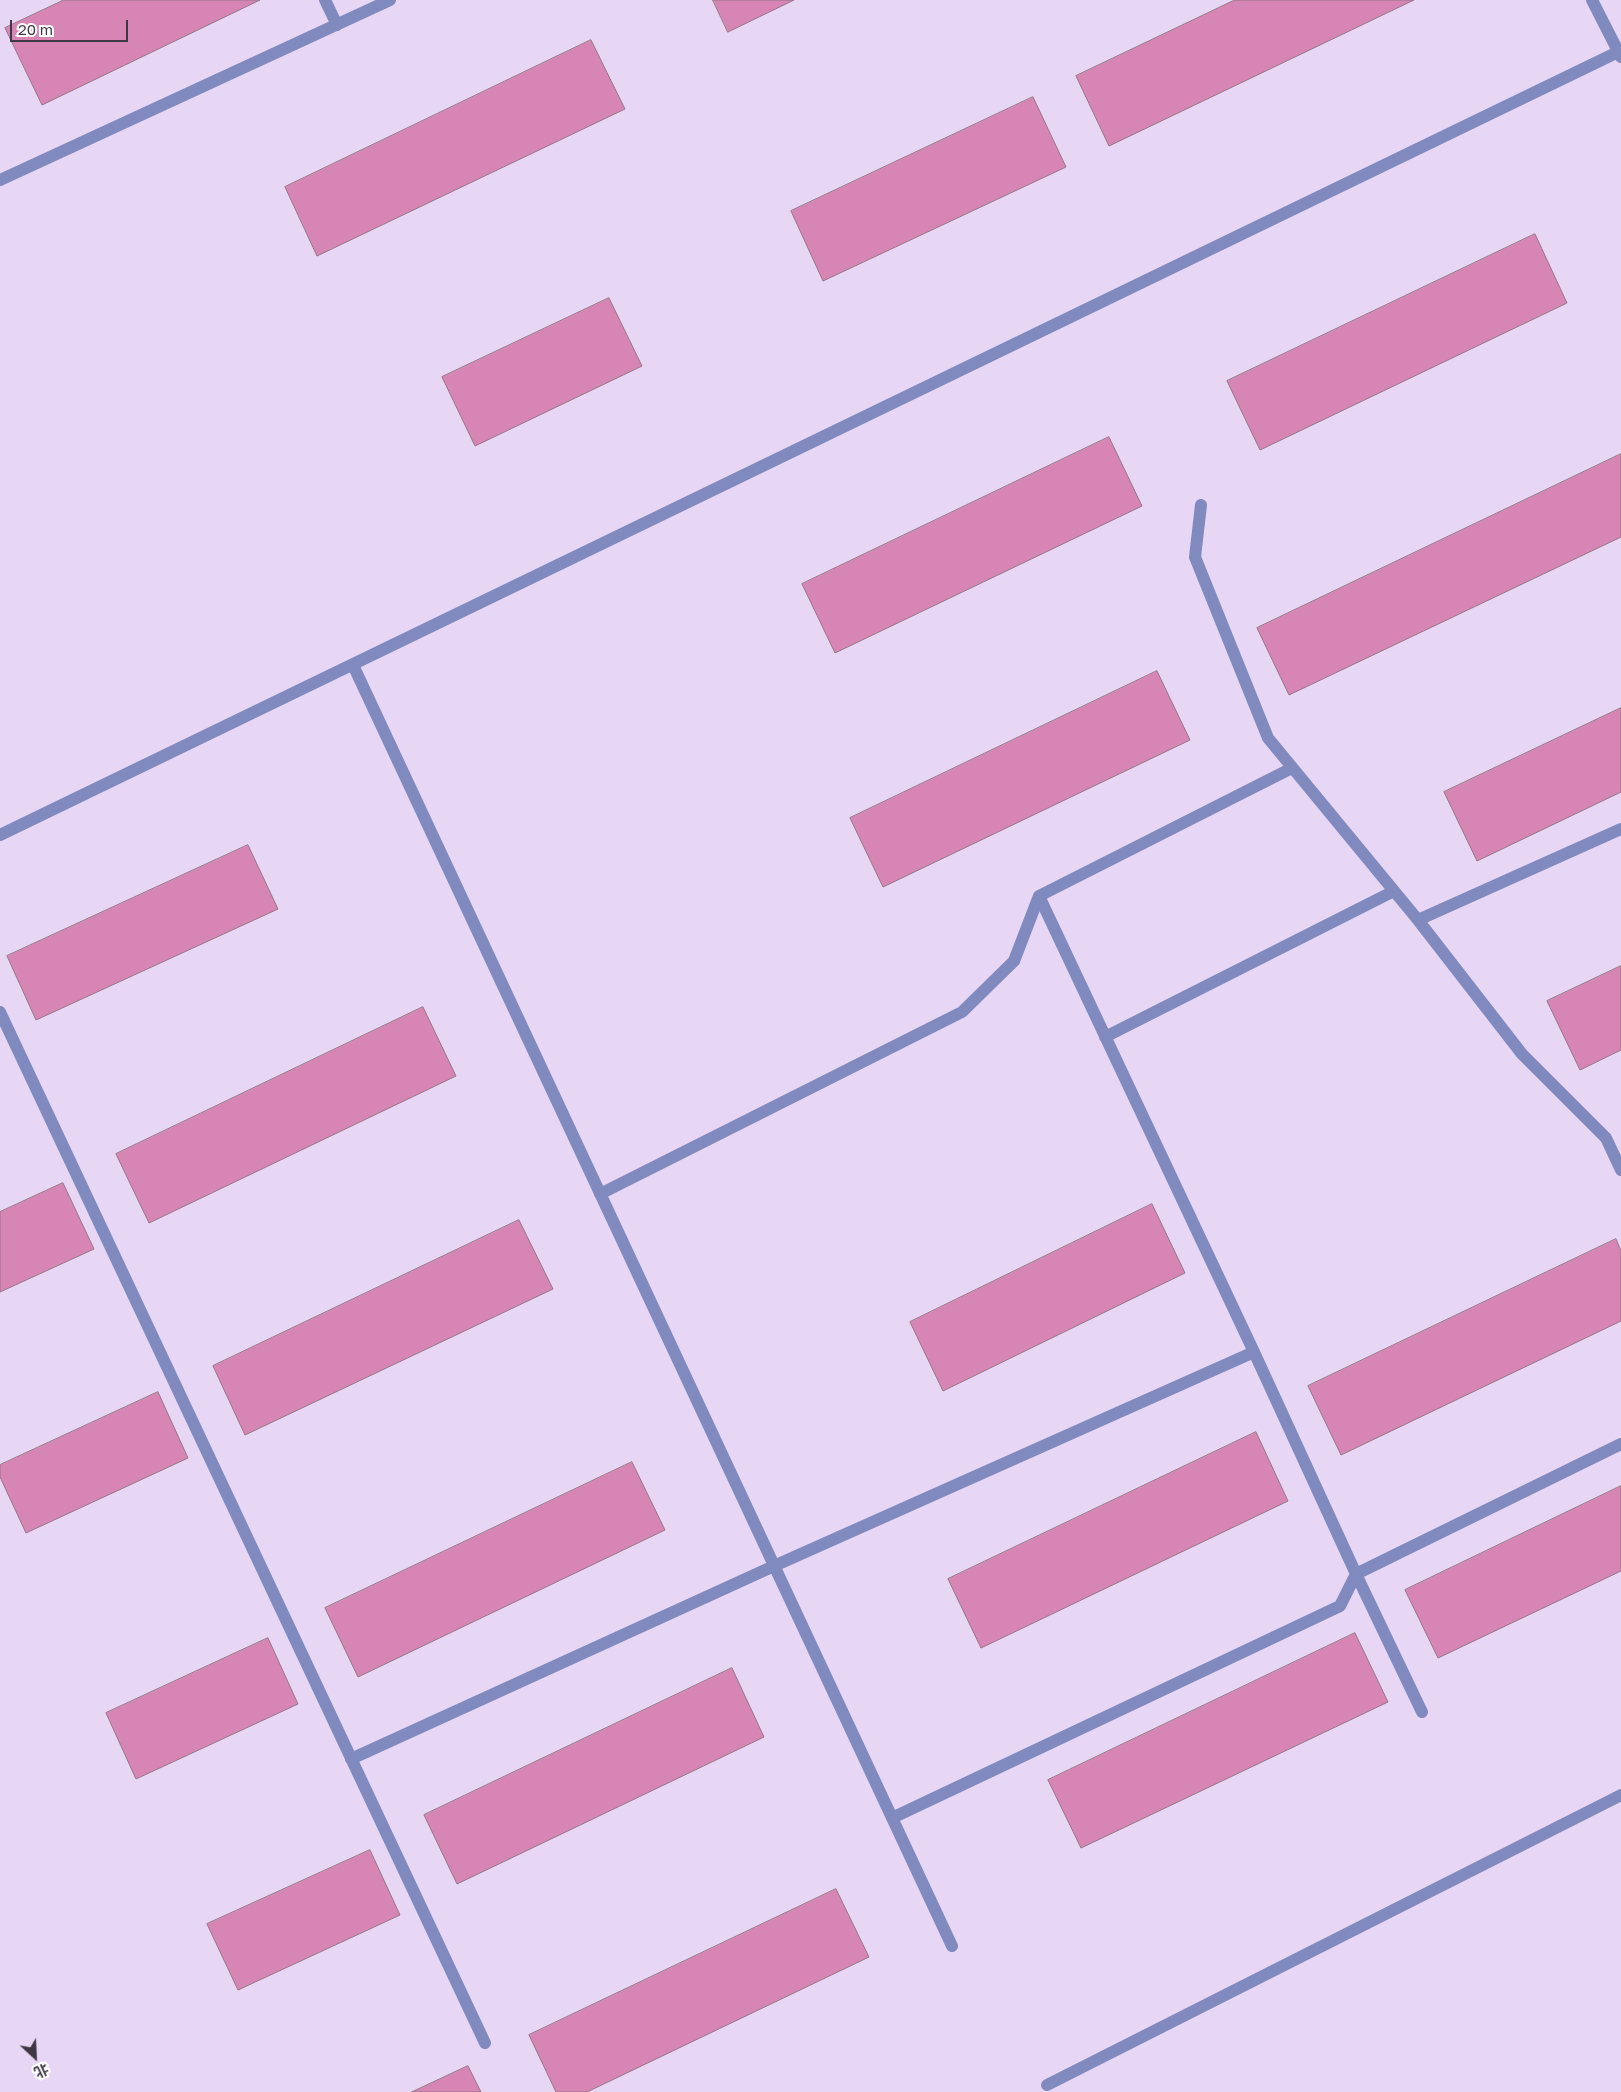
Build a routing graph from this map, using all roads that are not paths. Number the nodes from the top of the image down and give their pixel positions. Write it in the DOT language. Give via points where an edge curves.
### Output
graph roads {
  1 [pos="325,0"];
  2 [pos="390,0"];
  3 [pos="1592,0"];
  4 [pos="337,25"];
  5 [pos="1620,55"];
  6 [pos="0,180"];
  7 [pos="1201,505"];
  8 [pos="353,664"];
  9 [pos="1292,768"];
  10 [pos="1621,829"];
  11 [pos="0,835"];
  12 [pos="1394,891"];
  13 [pos="1039,896"];
  14 [pos="1418,920"];
  15 [pos="0,1012"];
  16 [pos="1105,1037"];
  17 [pos="1621,1170"];
  18 [pos="600,1194"];
  19 [pos="1254,1352"];
  20 [pos="1621,1444"];
  21 [pos="774,1566"];
  22 [pos="1356,1574"];
  23 [pos="1422,1712"];
  24 [pos="351,1759"];
  25 [pos="1621,1795"];
  26 [pos="892,1818"];
  27 [pos="952,1946"];
  28 [pos="485,2043"];
  29 [pos="1047,2085"];
  1 -- 4 [label="street"];
  2 -- 4 [label="street"];
  3 -- 5 [label="street"];
  4 -- 6 [label="street"];
  5 -- 8 [label="street"];
  7 -- 9 [label="street" via="1195,557 1268,738"];
  8 -- 11 [label="street"];
  8 -- 18 [label="street"];
  9 -- 12 [label="street"];
  9 -- 13 [label="street"];
  10 -- 14 [label="street"];
  12 -- 14 [label="street"];
  12 -- 16 [label="street"];
  13 -- 16 [label="street"];
  13 -- 18 [label="street" via="1014,960 962,1012"];
  14 -- 17 [label="street" via="1522,1054 1606,1138"];
  15 -- 24 [label="street"];
  16 -- 19 [label="street"];
  18 -- 21 [label="street"];
  19 -- 21 [label="street"];
  19 -- 22 [label="street"];
  20 -- 22 [label="street"];
  21 -- 24 [label="street"];
  21 -- 26 [label="street"];
  22 -- 23 [label="street"];
  22 -- 26 [label="street" via="1340,1606"];
  24 -- 28 [label="street"];
  25 -- 29 [label="street"];
  26 -- 27 [label="street"];
}
